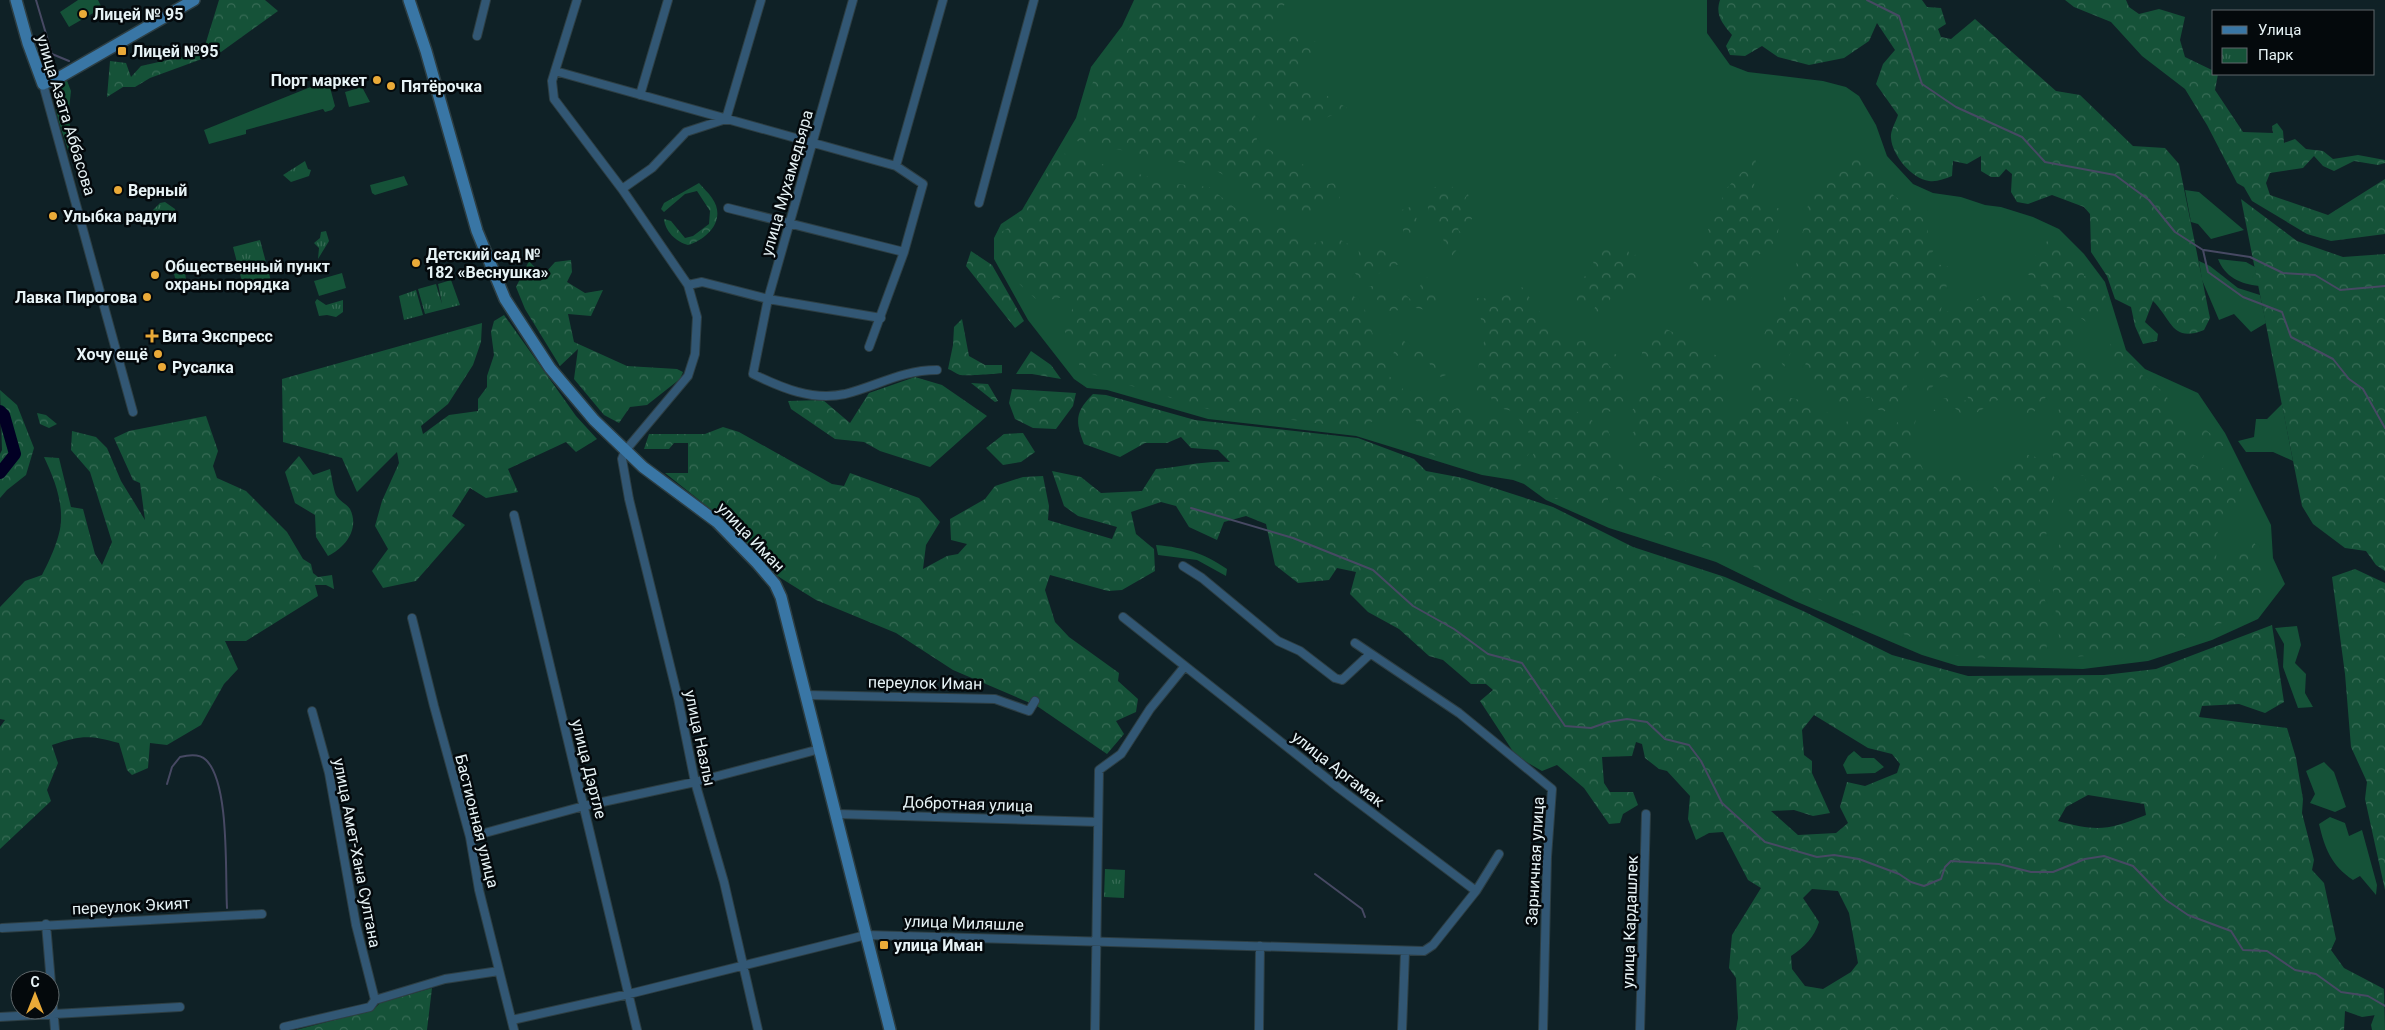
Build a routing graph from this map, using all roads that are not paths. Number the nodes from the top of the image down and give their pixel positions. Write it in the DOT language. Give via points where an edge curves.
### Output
graph roads {
  1 [pos="16,0"];
  2 [pos="194,0"];
  3 [pos="409,0"];
  4 [pos="486,0"];
  5 [pos="577,0"];
  6 [pos="668,0"];
  7 [pos="761,0"];
  8 [pos="853,0"];
  9 [pos="943,0"];
  10 [pos="1034,0"];
  11 [pos="477,36"];
  12 [pos="554,71"];
  13 [pos="43,84"];
  14 [pos="640,95"];
  15 [pos="726,119"];
  16 [pos="813,143"];
  17 [pos="896,166"];
  18 [pos="622,189"];
  19 [pos="979,203"];
  20 [pos="728,208"];
  21 [pos="790,224"];
  22 [pos="904,252"];
  23 [pos="688,285"];
  24 [pos="768,299"];
  25 [pos="881,318"];
  26 [pos="870,347"];
  27 [pos="936,370"];
  28 [pos="133,412"];
  29 [pos="625,451"];
  30 [pos="514,515"];
  31 [pos="1183,566"];
  32 [pos="1123,617"];
  33 [pos="412,618"];
  34 [pos="1354,643"];
  35 [pos="1369,655"];
  36 [pos="1185,666"];
  37 [pos="806,695"];
  38 [pos="1035,701"];
  39 [pos="312,711"];
  40 [pos="820,749"];
  41 [pos="695,782"];
  42 [pos="584,806"];
  43 [pos="837,814"];
  44 [pos="1646,814"];
  45 [pos="1098,822"];
  46 [pos="470,838"];
  47 [pos="1500,854"];
  48 [pos="1476,891"];
  49 [pos="262,914"];
  50 [pos="46,924"];
  51 [pos="2,928"];
  52 [pos="866,935"];
  53 [pos="1096,941"];
  54 [pos="1260,946"];
  55 [pos="1406,952"];
  56 [pos="744,966"];
  57 [pos="50,970"];
  58 [pos="499,971"];
  59 [pos="630,994"];
  60 [pos="375,1000"];
  61 [pos="180,1007"];
  62 [pos="60,1013"];
  63 [pos="512,1020"];
  64 [pos="284,1027"];
  65 [pos="514,1030"];
  66 [pos="637,1030"];
  67 [pos="758,1030"];
  68 [pos="890,1030"];
  69 [pos="1094,1030"];
  70 [pos="1259,1030"];
  71 [pos="1402,1030"];
  72 [pos="1544,1030"];
  73 [pos="1640,1030"];
  1 -- 13 [label="street, улица Азата Аббасова"];
  2 -- 13 [label="street"];
  3 -- 29 [label="street, улица Иман" via="477,231 504,299 568,391"];
  4 -- 11 [label="street"];
  5 -- 12 [label="street"];
  6 -- 14 [label="street"];
  7 -- 15 [label="street"];
  8 -- 16 [label="street, улица Мухамедьяра"];
  9 -- 17 [label="street"];
  10 -- 19 [label="street"];
  12 -- 14 [label="street"];
  12 -- 18 [label="street" via="554,99"];
  13 -- 28 [label="street, улица Азата Аббасова"];
  14 -- 15 [label="street"];
  15 -- 16 [label="street"];
  15 -- 18 [label="street" via="686,132 652,168"];
  16 -- 17 [label="street"];
  16 -- 21 [label="street, улица Мухамедьяра"];
  17 -- 22 [label="street" via="923,184"];
  18 -- 23 [label="street"];
  20 -- 21 [label="street"];
  21 -- 22 [label="street"];
  21 -- 24 [label="street, улица Мухамедьяра"];
  22 -- 25 [label="street"];
  23 -- 24 [label="street" via="702,282"];
  23 -- 29 [label="street" via="697,317 694,361 688,376"];
  24 -- 25 [label="street"];
  24 -- 27 [label="street, улица Мухамедьяра" via="753,374 788,391 843,394 917,370"];
  25 -- 26 [label="street"];
  29 -- 37 [label="street, улица Иман" via="717,522 775,584"];
  29 -- 41 [label="street, улица Назлы" via="622,459 629,499 678,698"];
  30 -- 42 [label="street, улица Дэртле"];
  31 -- 35 [label="street" via="1278,641 1300,651 1335,678 1342,680"];
  32 -- 36 [label="street, улица Аргамак"];
  33 -- 46 [label="street, Бастионная улица"];
  34 -- 35 [label="street, Зарничная улица"];
  35 -- 72 [label="street, Зарничная улица" via="1459,713 1552,789 1546,857"];
  36 -- 45 [label="street" via="1150,709 1121,754 1099,770"];
  36 -- 48 [label="street, улица Аргамак"];
  37 -- 38 [label="street, переулок Иман" via="995,699 1029,711"];
  37 -- 40 [label="street, улица Иман"];
  39 -- 60 [label="street, улица Амет-Хана Султана" via="330,781 356,925"];
  40 -- 41 [label="street"];
  40 -- 43 [label="street, улица Иман"];
  41 -- 42 [label="street"];
  41 -- 56 [label="street, улица Назлы"];
  42 -- 46 [label="street"];
  42 -- 59 [label="street, улица Дэртле"];
  43 -- 45 [label="street, Добротная улица"];
  43 -- 52 [label="street, улица Иман"];
  44 -- 73 [label="street, улица Кардашлек"];
  45 -- 53 [label="street"];
  46 -- 58 [label="street, Бастионная улица"];
  47 -- 48 [label="street"];
  48 -- 55 [label="street, улица Миляшле" via="1433,945 1424,951"];
  49 -- 50 [label="street, переулок Экият"];
  50 -- 51 [label="street, переулок Экият"];
  50 -- 57 [label="street"];
  52 -- 53 [label="street, улица Миляшле"];
  52 -- 56 [label="street, улица Миляшле"];
  52 -- 68 [label="street, улица Иман"];
  53 -- 54 [label="street, улица Миляшле"];
  53 -- 69 [label="street"];
  54 -- 55 [label="street, улица Миляшле"];
  54 -- 70 [label="street"];
  55 -- 71 [label="street"];
  56 -- 59 [label="street, улица Миляшле"];
  56 -- 67 [label="street, улица Назлы"];
  58 -- 60 [label="street" via="445,979"];
  58 -- 63 [label="street, Бастионная улица"];
  59 -- 63 [label="street, улица Миляшле"];
  59 -- 66 [label="street, улица Дэртле"];
  60 -- 64 [label="street" via="370,1007"];
  61 -- 62 [label="street"];
  63 -- 65 [label="street, Бастионная улица"];
}
